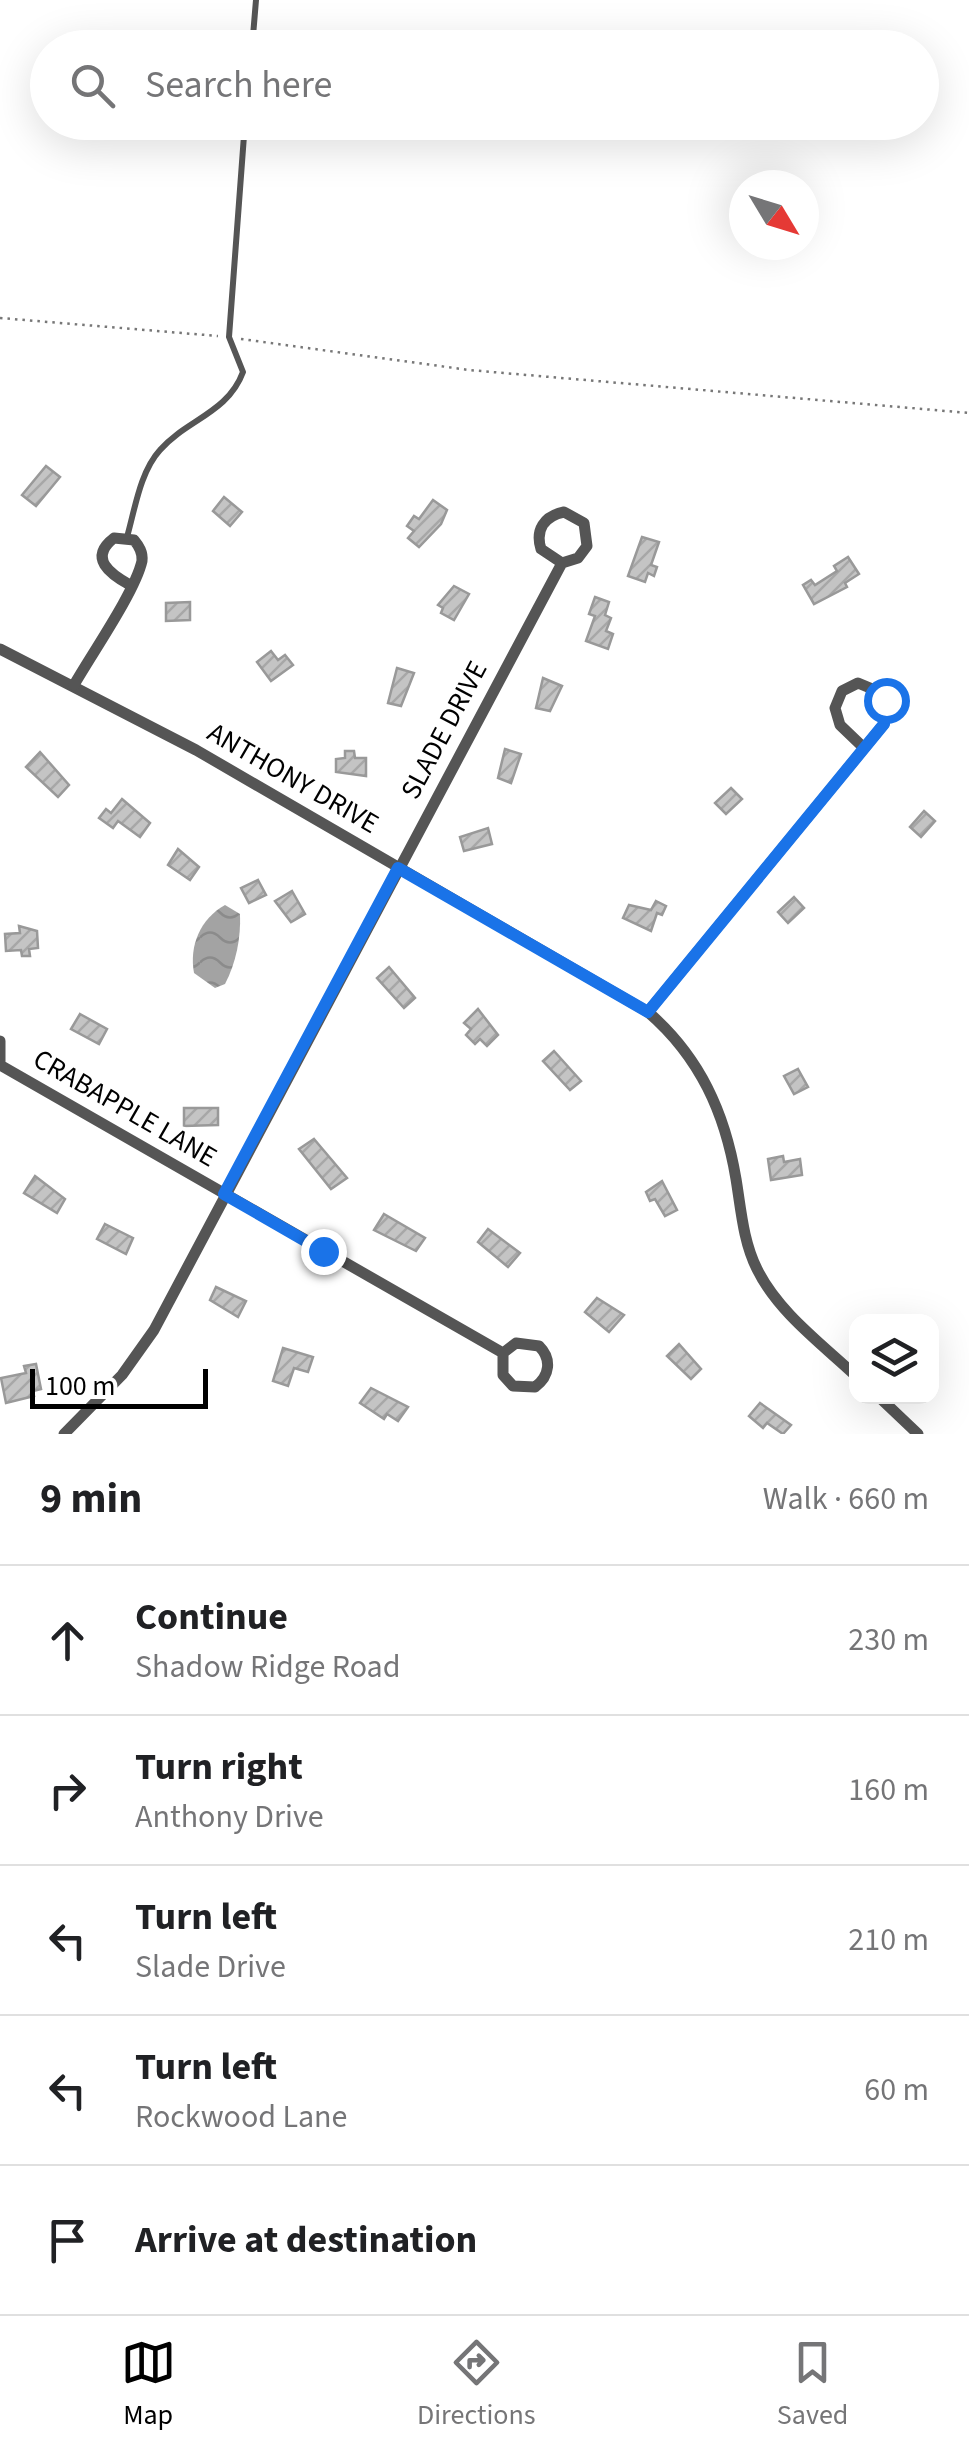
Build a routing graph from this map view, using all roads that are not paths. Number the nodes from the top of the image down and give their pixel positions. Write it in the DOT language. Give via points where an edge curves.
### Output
graph roads {
  1 [pos="256,0"];
  2 [pos="254,30"];
  3 [pos="244,140"];
  4 [pos="127,537"];
  5 [pos="562,562"];
  6 [pos="130,585"];
  7 [pos="0,649"];
  8 [pos="74,685"];
  9 [pos="864,748"];
  10 [pos="398,868"];
  11 [pos="648,1012"];
  12 [pos="0,1041"];
  13 [pos="0,1063"];
  14 [pos="224,1194"];
  15 [pos="504,1353"];
  16 [pos="849,1369"];
  17 [pos="886,1404"];
  18 [pos="64,1434"];
  19 [pos="918,1434"];
  1 -- 2 [label="lane"];
  3 -- 4 [label="lane" via="229,337 243,372 237,389 160,450"];
  4 -- 6 [label="street" via="142,556"];
  4 -- 6 [label="street" via="108,542 102,561"];
  5 -- 5 [label="street, SLADE DRIVE" via="584,553 589,538 579,517 564,512 548,518 539,532 547,556"];
  5 -- 10 [label="street, SLADE DRIVE"];
  6 -- 8 [label="street"];
  7 -- 8 [label="street, ANTHONY DRIVE"];
  8 -- 10 [label="street, ANTHONY DRIVE"];
  9 -- 9 [label="street" via="888,708 876,687 858,683 842,692 835,708 840,726"];
  9 -- 11 [label="street"];
  10 -- 11 [label="street, ANTHONY DRIVE"];
  10 -- 14 [label="street, SLADE DRIVE"];
  11 -- 16 [label="street, ANTHONY DRIVE" via="694,1063 720,1110 748,1245 764,1282"];
  12 -- 13 [label="street, CRABAPPLE LANE"];
  13 -- 14 [label="street, CRABAPPLE LANE"];
  14 -- 15 [label="street, CRABAPPLE LANE"];
  14 -- 18 [label="street, SLADE DRIVE" via="139,1353"];
  15 -- 15 [label="street" via="500,1368 513,1386 535,1386 546,1376 548,1360 539,1346 516,1342"];
  17 -- 19 [label="street"];
}
